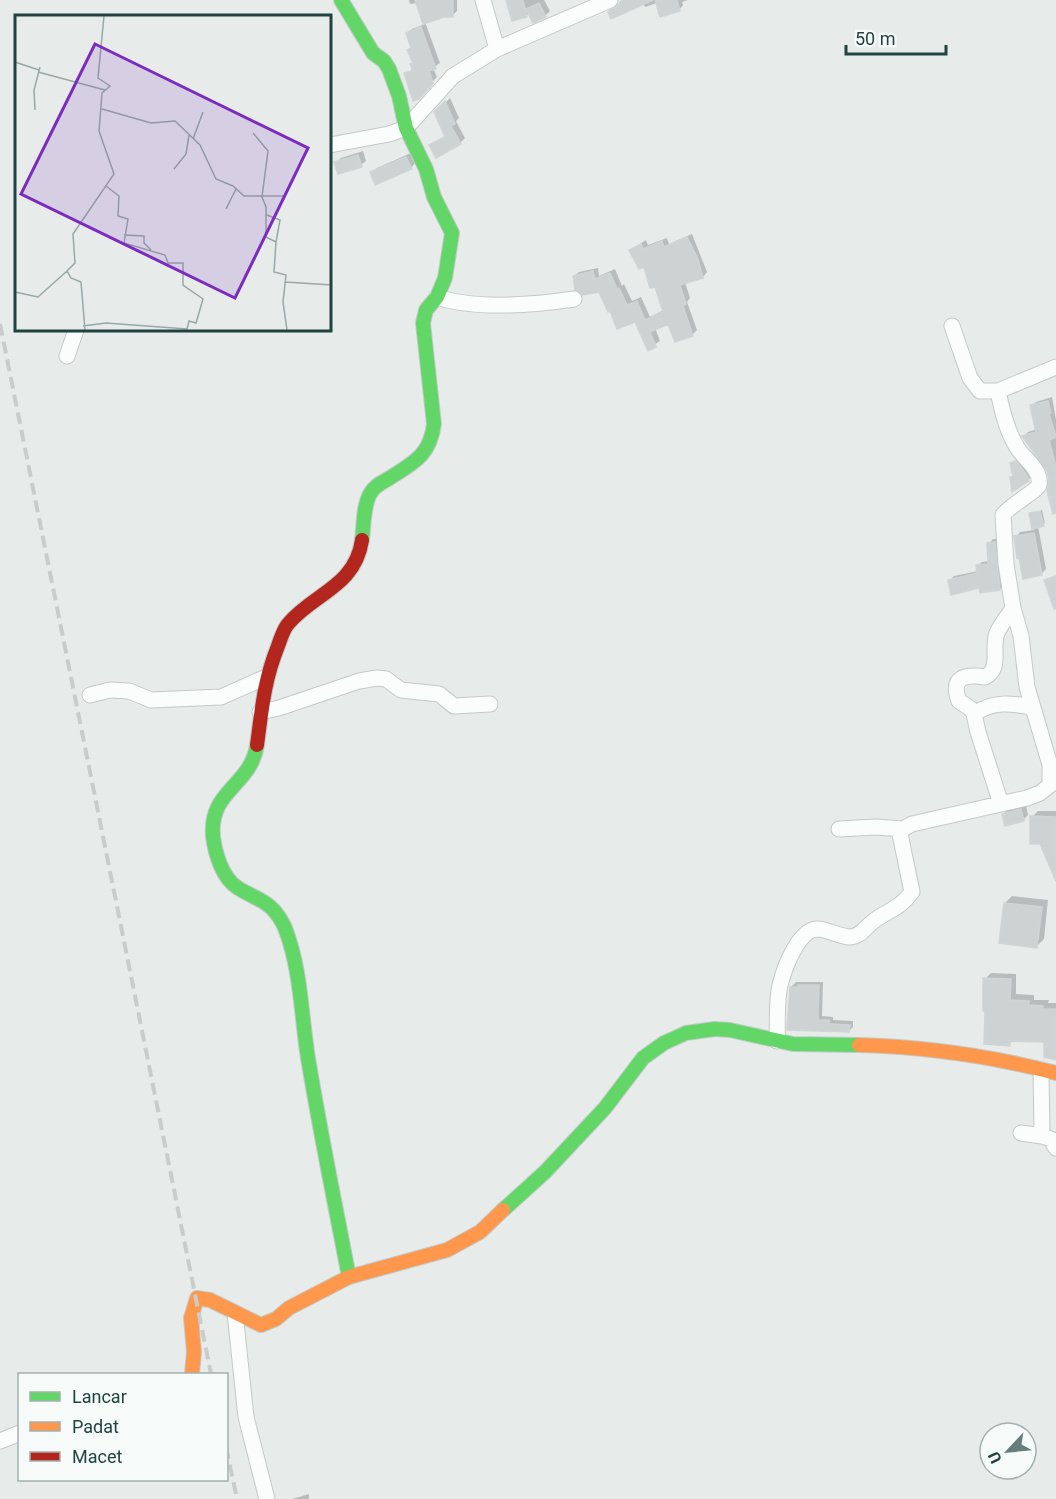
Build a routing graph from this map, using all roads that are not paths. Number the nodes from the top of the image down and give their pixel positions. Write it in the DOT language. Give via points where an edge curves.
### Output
graph roads {
  1 [pos="341,0"];
  2 [pos="483,0"];
  3 [pos="610,0"];
  4 [pos="497,49"];
  5 [pos="406,128"];
  6 [pos="332,145"];
  7 [pos="437,297"];
  8 [pos="574,299"];
  9 [pos="952,326"];
  10 [pos="75,332"];
  11 [pos="67,356"];
  12 [pos="1056,367"];
  13 [pos="998,391"];
  14 [pos="1013,608"];
  15 [pos="266,677"];
  16 [pos="90,695"];
  17 [pos="490,704"];
  18 [pos="1032,707"];
  19 [pos="260,712"];
  20 [pos="975,714"];
  21 [pos="1001,804"];
  22 [pos="839,829"];
  23 [pos="903,829"];
  24 [pos="777,1041"];
  25 [pos="1049,1071"];
  26 [pos="1021,1133"];
  27 [pos="1042,1136"];
  28 [pos="1056,1148"];
  29 [pos="349,1277"];
  30 [pos="235,1312"];
  31 [pos="192,1373"];
  32 [pos="18,1434"];
  33 [pos="0,1442"];
  34 [pos="267,1499"];
  1 -- 5 [label="street" via="373,53 389,69"];
  2 -- 4 [label="street"];
  3 -- 4 [label="street"];
  4 -- 5 [label="street" via="453,76"];
  5 -- 6 [label="street"];
  5 -- 7 [label="street" via="452,233 445,278"];
  7 -- 8 [label="street" via="453,303 522,305"];
  7 -- 15 [label="street" via="426,310 423,323 434,437 418,460 374,488 366,501 364,540 350,574 286,625"];
  9 -- 13 [label="street" via="972,382 980,391"];
  10 -- 11 [label="street"];
  12 -- 13 [label="street"];
  13 -- 14 [label="street" via="1012,438 1033,466 1039,485 1003,515"];
  14 -- 18 [label="street"];
  14 -- 20 [label="street" via="997,634 993,671 985,677 970,675 957,683 959,701"];
  15 -- 16 [label="street" via="221,697 151,700 129,691 110,690"];
  15 -- 19 [label="street"];
  17 -- 19 [label="street" via="454,706 439,694 401,690 386,679 377,678"];
  18 -- 20 [label="street" via="996,704"];
  18 -- 21 [label="street" via="1050,765 1050,786 1027,798"];
  19 -- 29 [label="street" via="254,763 227,790 214,815 216,850 221,868 237,887 269,905 283,924 292,952 319,1124"];
  20 -- 21 [label="street"];
  21 -- 23 [label="street"];
  22 -- 23 [label="street"];
  23 -- 24 [label="street" via="900,834 912,892 892,912 858,935 817,929 797,944 780,986"];
  24 -- 25 [label="street" via="938,1050 1010,1060"];
  24 -- 29 [label="street" via="716,1029 686,1033 664,1043 643,1059 605,1108 545,1172 480,1232 447,1250"];
  25 -- 27 [label="street"];
  26 -- 27 [label="street"];
  27 -- 28 [label="street"];
  29 -- 30 [label="street" via="261,1324"];
  30 -- 31 [label="street" via="197,1298 191,1318"];
  30 -- 34 [label="street" via="246,1417"];
  32 -- 33 [label="street"];
}
